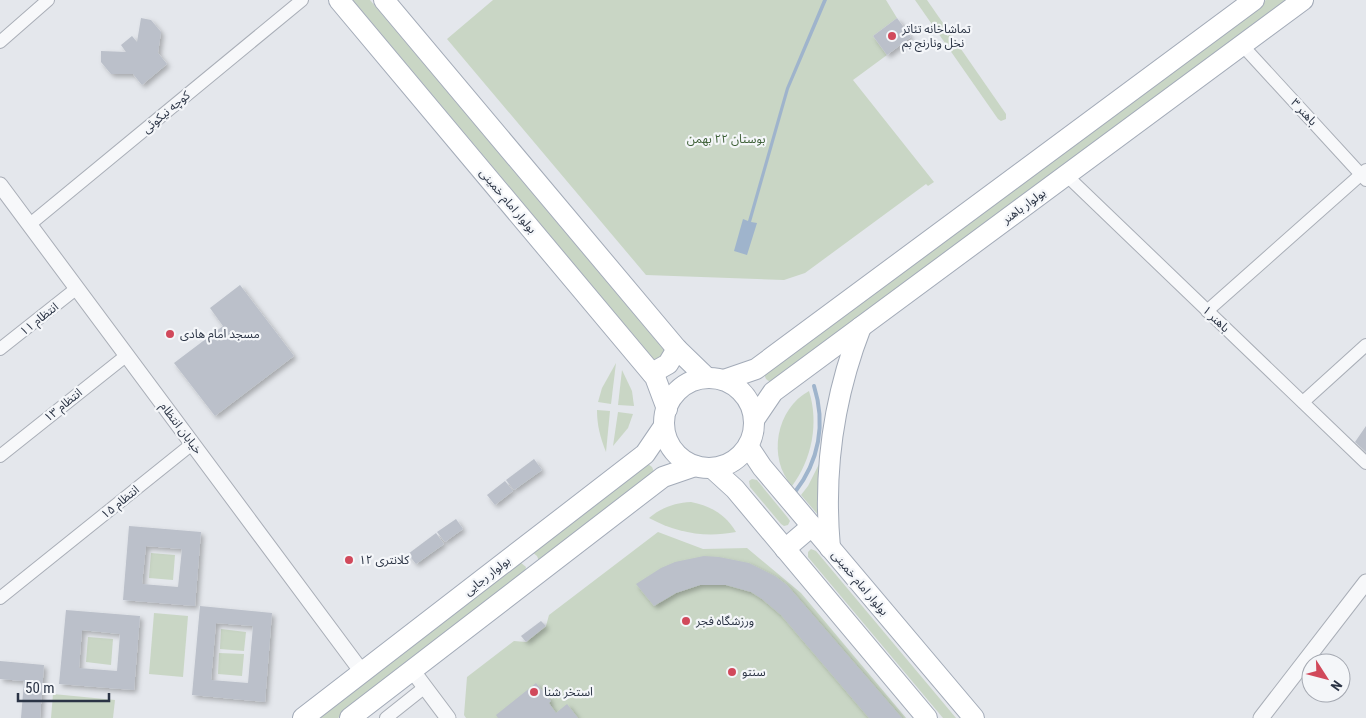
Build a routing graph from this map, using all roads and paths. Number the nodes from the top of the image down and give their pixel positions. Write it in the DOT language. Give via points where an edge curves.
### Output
graph roads {
  1 [pos="48,0"];
  2 [pos="302,0"];
  3 [pos="339,0"];
  4 [pos="384,0"];
  5 [pos="1254,0"];
  6 [pos="1303,0"];
  7 [pos="0,42"];
  8 [pos="1242,45"];
  9 [pos="1066,175"];
  10 [pos="1364,175"];
  11 [pos="0,186"];
  12 [pos="30,224"];
  13 [pos="77,288"];
  14 [pos="1207,311"];
  15 [pos="861,327"];
  16 [pos="1366,345"];
  17 [pos="0,349"];
  18 [pos="678,349"];
  19 [pos="127,355"];
  20 [pos="652,373"];
  21 [pos="715,379"];
  22 [pos="1303,402"];
  23 [pos="666,417"];
  24 [pos="754,420"];
  25 [pos="192,444"];
  26 [pos="748,446"];
  27 [pos="0,456"];
  28 [pos="1366,463"];
  29 [pos="704,467"];
  30 [pos="812,526"];
  31 [pos="830,548"];
  32 [pos="785,549"];
  33 [pos="511,558"];
  34 [pos="529,581"];
  35 [pos="1366,582"];
  36 [pos="0,598"];
  37 [pos="412,670"];
  38 [pos="362,672"];
  39 [pos="425,687"];
  40 [pos="303,718"];
  41 [pos="350,718"];
  42 [pos="386,718"];
  43 [pos="448,718"];
  44 [pos="926,718"];
  45 [pos="974,718"];
  46 [pos="1261,718"];
  1 -- 7 [label="street"];
  2 -- 12 [label="street, کوچه نیکوئی"];
  3 -- 20 [label="main road, بولوار امام خمینی"];
  4 -- 18 [label="main road"];
  5 -- 21 [label="main road" via="756,369"];
  6 -- 8 [label="main road, بولوار باهنر"];
  8 -- 9 [label="main road, بولوار باهنر"];
  8 -- 10 [label="street, باهنر ۳"];
  9 -- 14 [label="street, باهنر ۱"];
  9 -- 15 [label="main road, بولوار باهنر"];
  10 -- 14 [label="street"];
  11 -- 12 [label="street, خیابان انتظام"];
  12 -- 13 [label="street, خیابان انتظام"];
  13 -- 17 [label="street, انتظام ۱۱"];
  13 -- 19 [label="street, خیابان انتظام"];
  14 -- 22 [label="street, باهنر ۱"];
  15 -- 24 [label="main road, بولوار باهنر" via="773,392"];
  15 -- 31 [label="main road" via="844,374 833,423 828,481"];
  16 -- 22 [label="street"];
  18 -- 20 [label="main road" via="664,368"];
  18 -- 21 [label="main road"];
  19 -- 25 [label="street, خیابان انتظام"];
  19 -- 27 [label="street, انتظام ۱۳"];
  20 -- 23 [label="main road, بولوار امام خمینی" via="656,377"];
  21 -- 23 [label="main road" via="690,382 682,387"];
  21 -- 24 [label="main road" via="732,384 745,396"];
  22 -- 28 [label="street, باهنر ۱"];
  23 -- 29 [label="main road" via="666,435 674,450 680,457"];
  23 -- 33 [label="main road, بولوار رجایی" via="645,454"];
  24 -- 26 [label="main road"];
  25 -- 36 [label="street, انتظام ۱۵"];
  25 -- 38 [label="street, خیابان انتظام"];
  26 -- 29 [label="main road" via="729,464"];
  26 -- 30 [label="main road, بولوار امام خمینی"];
  29 -- 32 [label="main road" via="735,490"];
  29 -- 34 [label="main road" via="663,477"];
  30 -- 31 [label="main road, بولوار امام خمینی"];
  30 -- 32 [label="main road"];
  31 -- 45 [label="main road, بولوار امام خمینی"];
  32 -- 44 [label="main road"];
  33 -- 34 [label="main road" via="521,555 531,560 534,571"];
  33 -- 38 [label="main road, بولوار رجایی"];
  34 -- 37 [label="main road"];
  35 -- 46 [label="street"];
  37 -- 39 [label="street"];
  37 -- 41 [label="main road"];
  38 -- 40 [label="main road, بولوار رجایی"];
  39 -- 42 [label="street"];
  39 -- 43 [label="street"];
}
